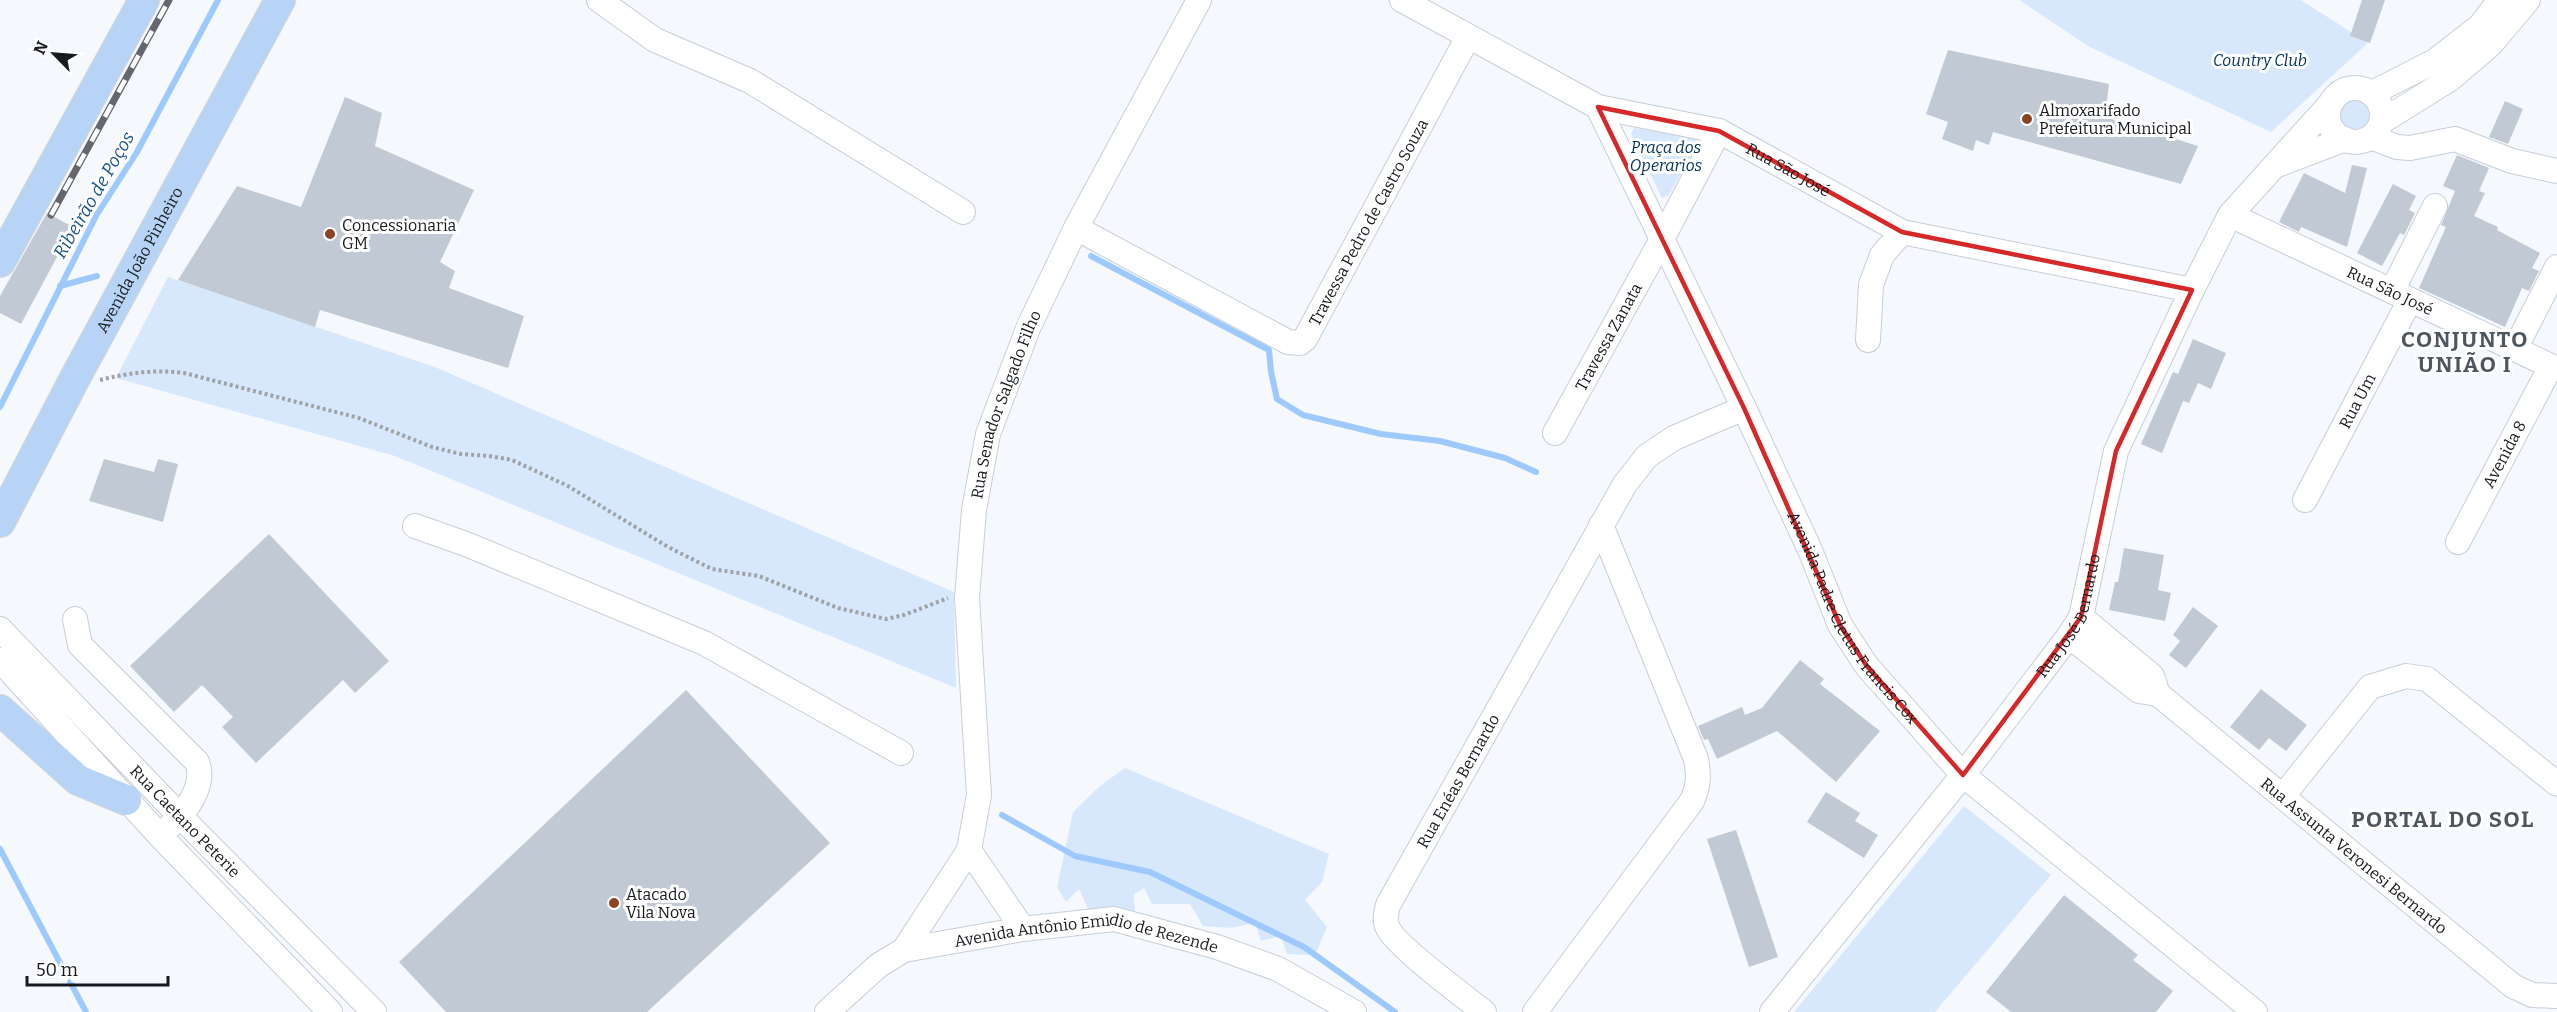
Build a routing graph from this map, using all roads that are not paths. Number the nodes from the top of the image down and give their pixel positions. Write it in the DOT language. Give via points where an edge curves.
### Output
graph roads {
  1 [pos="144,0"];
  2 [pos="280,0"];
  3 [pos="599,0"];
  4 [pos="1199,0"];
  5 [pos="1402,0"];
  6 [pos="2500,0"];
  7 [pos="2528,0"];
  8 [pos="1468,37"];
  9 [pos="2372,93"];
  10 [pos="2332,102"];
  11 [pos="1598,107"];
  12 [pos="2376,130"];
  13 [pos="1719,131"];
  14 [pos="2345,140"];
  15 [pos="2272,167"];
  16 [pos="2557,171"];
  17 [pos="2435,206"];
  18 [pos="963,212"];
  19 [pos="2230,215"];
  20 [pos="1076,228"];
  21 [pos="1902,232"];
  22 [pos="1661,241"];
  23 [pos="0,262"];
  24 [pos="2557,267"];
  25 [pos="2192,290"];
  26 [pos="2401,295"];
  27 [pos="1868,340"];
  28 [pos="2515,349"];
  29 [pos="2551,366"];
  30 [pos="1744,408"];
  31 [pos="1555,433"];
  32 [pos="2305,500"];
  33 [pos="0,522"];
  34 [pos="1601,525"];
  35 [pos="415,526"];
  36 [pos="2458,542"];
  37 [pos="75,619"];
  38 [pos="2075,627"];
  39 [pos="0,629"];
  40 [pos="0,660"];
  41 [pos="0,710"];
  42 [pos="901,753"];
  43 [pos="1963,775"];
  44 [pos="2557,784"];
  45 [pos="2283,796"];
  46 [pos="126,800"];
  47 [pos="181,817"];
  48 [pos="160,836"];
  49 [pos="969,850"];
  50 [pos="1023,929"];
  51 [pos="904,950"];
  52 [pos="339,975"];
  53 [pos="2557,996"];
  54 [pos="316,1007"];
  55 [pos="1351,1011"];
  56 [pos="374,1012"];
  57 [pos="827,1012"];
  58 [pos="1484,1012"];
  59 [pos="1535,1012"];
  60 [pos="1772,1012"];
  61 [pos="2255,1012"];
  1 -- 23 [label="main road"];
  2 -- 33 [label="main road, Avenida João Pinheiro"];
  3 -- 18 [label="street" via="655,40 750,81"];
  4 -- 20 [label="street, Rua Senador Salgado Filho"];
  5 -- 8 [label="street, Rua São José"];
  6 -- 9 [label="street" via="2480,26 2434,61"];
  7 -- 12 [label="street" via="2491,44 2450,79"];
  8 -- 11 [label="street, Rua São José"];
  8 -- 20 [label="street, Travessa Pedro de Castro Souza" via="1300,343 1288,342"];
  9 -- 10 [label="street" via="2355,87 2345,89"];
  9 -- 12 [label="street" via="2381,106"];
  10 -- 14 [label="street" via="2329,119 2337,135"];
  10 -- 15 [label="street, Rua José Bernardo"];
  11 -- 13 [label="street, Rua São José"];
  11 -- 22 [label="street, Avenida Padre Cletus Francis Cox"];
  12 -- 14 [label="street" via="2362,141"];
  12 -- 16 [label="street" via="2397,147 2455,139 2512,161"];
  13 -- 21 [label="street, Rua São José"];
  13 -- 22 [label="street"];
  14 -- 15 [label="street, Rua José Bernardo"];
  15 -- 19 [label="street, Rua José Bernardo"];
  17 -- 26 [label="street, Rua Um"];
  19 -- 25 [label="street, Rua José Bernardo"];
  19 -- 26 [label="street, Rua São José"];
  20 -- 49 [label="street, Rua Senador Salgado Filho" via="1029,326 988,435 974,510 968,590 979,795"];
  21 -- 25 [label="street, Rua São José"];
  21 -- 27 [label="street" via="1882,255 1871,285"];
  22 -- 30 [label="street, Avenida Padre Cletus Francis Cox"];
  22 -- 31 [label="street, Travessa Zanata"];
  24 -- 28 [label="street"];
  25 -- 38 [label="street, Rua José Bernardo" via="2116,451"];
  26 -- 28 [label="street, Rua São José"];
  26 -- 32 [label="street, Rua Um"];
  28 -- 29 [label="street, Rua São José"];
  29 -- 36 [label="street, Avenida 8"];
  30 -- 34 [label="street, Rua Enéas Bernardo" via="1674,438 1647,456"];
  30 -- 43 [label="street, Avenida Padre Cletus Francis Cox" via="1810,550 1840,626 1866,665"];
  34 -- 58 [label="street, Rua Enéas Bernardo" via="1388,905 1385,917 1388,930 1400,943"];
  34 -- 59 [label="street" via="1700,777 1692,801"];
  35 -- 42 [label="street" via="704,644"];
  37 -- 47 [label="street" via="80,645 197,762 201,772 199,783"];
  38 -- 43 [label="street, Rua José Bernardo"];
  38 -- 45 [label="street, Rua Assunta Veronesi Bernardo" via="2139,691 2158,694"];
  39 -- 47 [label="street, Rua Caetano Peterie"];
  40 -- 46 [label="street, Rua Caetano Peterie"];
  41 -- 46 [label="main road" via="78,780"];
  43 -- 60 [label="street, Rua José Bernardo"];
  43 -- 61 [label="street, Avenida Padre Cletus Francis Cox"];
  44 -- 45 [label="street" via="2427,679 2406,676 2370,687"];
  45 -- 53 [label="street, Rua Assunta Veronesi Bernardo" via="2513,987 2532,995"];
  46 -- 48 [label="street, Rua Caetano Peterie"];
  47 -- 48 [label="street"];
  47 -- 52 [label="street, Rua Caetano Peterie"];
  48 -- 54 [label="street, Rua Caetano Peterie"];
  49 -- 50 [label="street"];
  49 -- 51 [label="street"];
  50 -- 51 [label="street, Avenida Antônio Emidio de Rezende"];
  50 -- 55 [label="street, Avenida Antônio Emidio de Rezende" via="1114,920 1216,947 1278,969"];
  51 -- 57 [label="street, Avenida Antônio Emidio de Rezende" via="879,965"];
  52 -- 54 [label="street"];
  52 -- 56 [label="street, Rua Caetano Peterie"];
}
